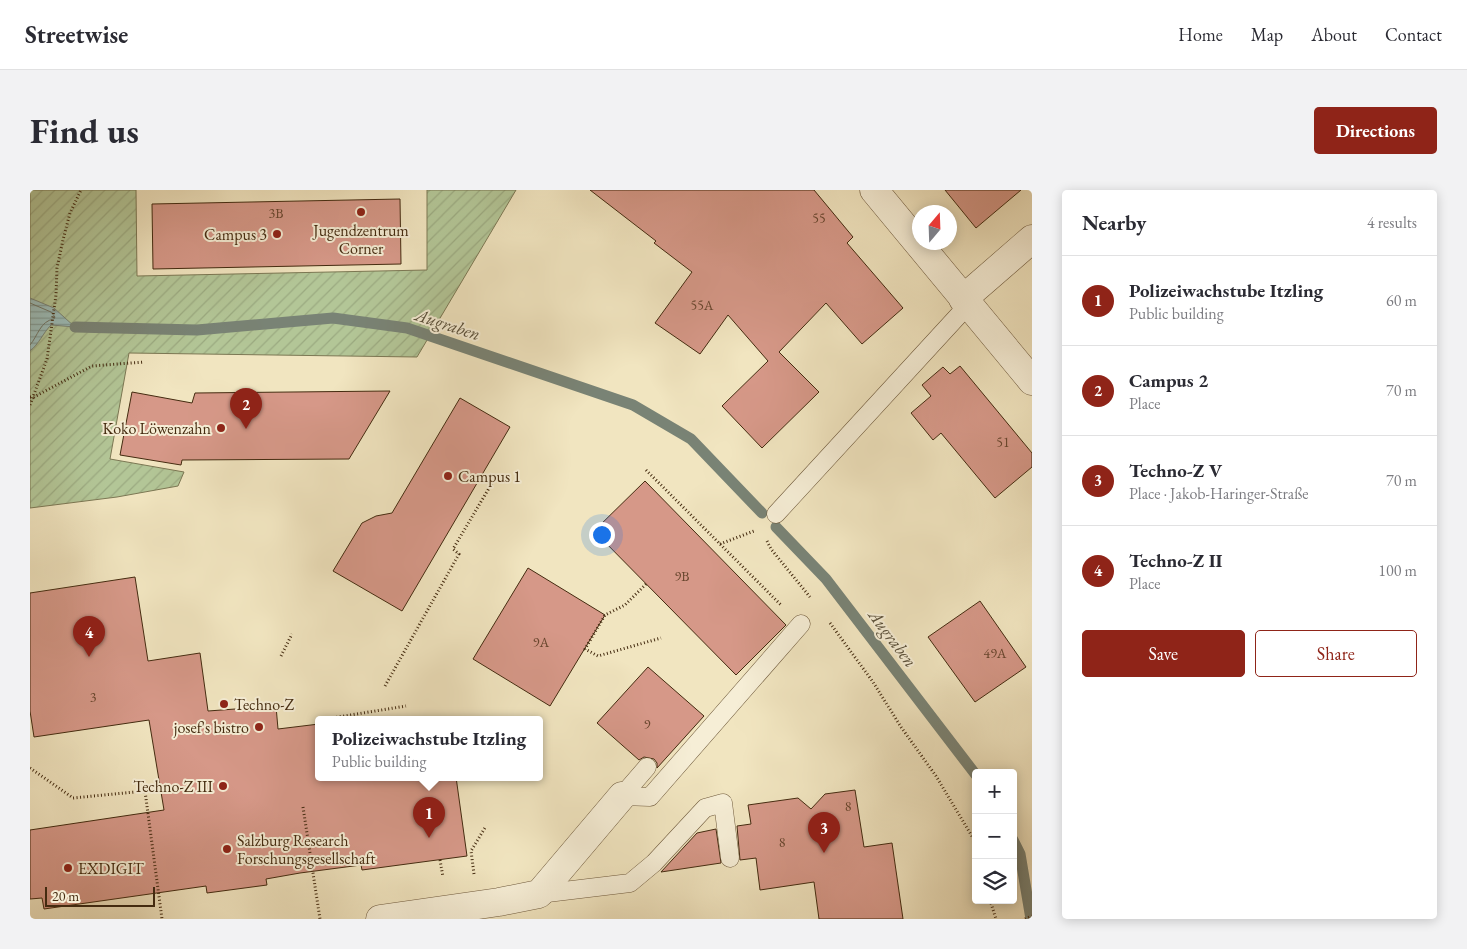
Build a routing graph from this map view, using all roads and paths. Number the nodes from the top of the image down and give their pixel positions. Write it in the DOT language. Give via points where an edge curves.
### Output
graph roads {
  1 [pos="81,190"];
  2 [pos="874,190"];
  3 [pos="1032,239"];
  4 [pos="965,302"];
  5 [pos="144,362"];
  6 [pos="1032,381"];
  7 [pos="32,397"];
  8 [pos="30,405"];
  9 [pos="646,470"];
  10 [pos="495,478"];
  11 [pos="776,514"];
  12 [pos="757,530"];
  13 [pos="764,535"];
  14 [pos="720,544"];
  15 [pos="646,584"];
  16 [pos="815,604"];
  17 [pos="828,619"];
  18 [pos="801,624"];
  19 [pos="292,634"];
  20 [pos="661,638"];
  21 [pos="281,656"];
  22 [pos="385,686"];
  23 [pos="406,706"];
  24 [pos="344,716"];
  25 [pos="647,767"];
  26 [pos="30,768"];
  27 [pos="622,796"];
  28 [pos="303,807"];
  29 [pos="486,826"];
  30 [pos="972,836"];
  31 [pos="730,858"];
  32 [pos="539,894"];
  33 [pos="991,904"];
  34 [pos="492,909"];
  35 [pos="1032,916"];
  36 [pos="162,919"];
  37 [pos="320,919"];
  38 [pos="380,919"];
  39 [pos="996,919"];
  40 [pos="1025,919"];
  1 -- 7 [label="path" via="70,213 63,240 47,359"];
  2 -- 4 [label="street"];
  3 -- 4 [label="street"];
  4 -- 6 [label="street"];
  4 -- 11 [label="lane"];
  5 -- 7 [label="path" via="92,366"];
  7 -- 8 [label="path"];
  9 -- 14 [label="path"];
  10 -- 22 [label="path" via="452,549 460,554"];
  12 -- 14 [label="path"];
  13 -- 16 [label="path" via="771,549"];
  14 -- 18 [label="path"];
  15 -- 20 [label="path" via="625,605 605,615 585,649 598,656"];
  17 -- 30 [label="path" via="936,776"];
  18 -- 27 [label="lane" via="650,797"];
  19 -- 21 [label="path"];
  23 -- 24 [label="path"];
  25 -- 27 [label="lane"];
  26 -- 36 [label="path" via="72,798 145,790"];
  27 -- 32 [label="street"];
  28 -- 37 [label="path"];
  29 -- 34 [label="path" via="471,851"];
  31 -- 32 [label="lane" via="723,803 705,808 654,863 630,883"];
  32 -- 34 [label="street"];
  33 -- 39 [label="path"];
  34 -- 38 [label="street"];
  35 -- 40 [label="path"];
}
